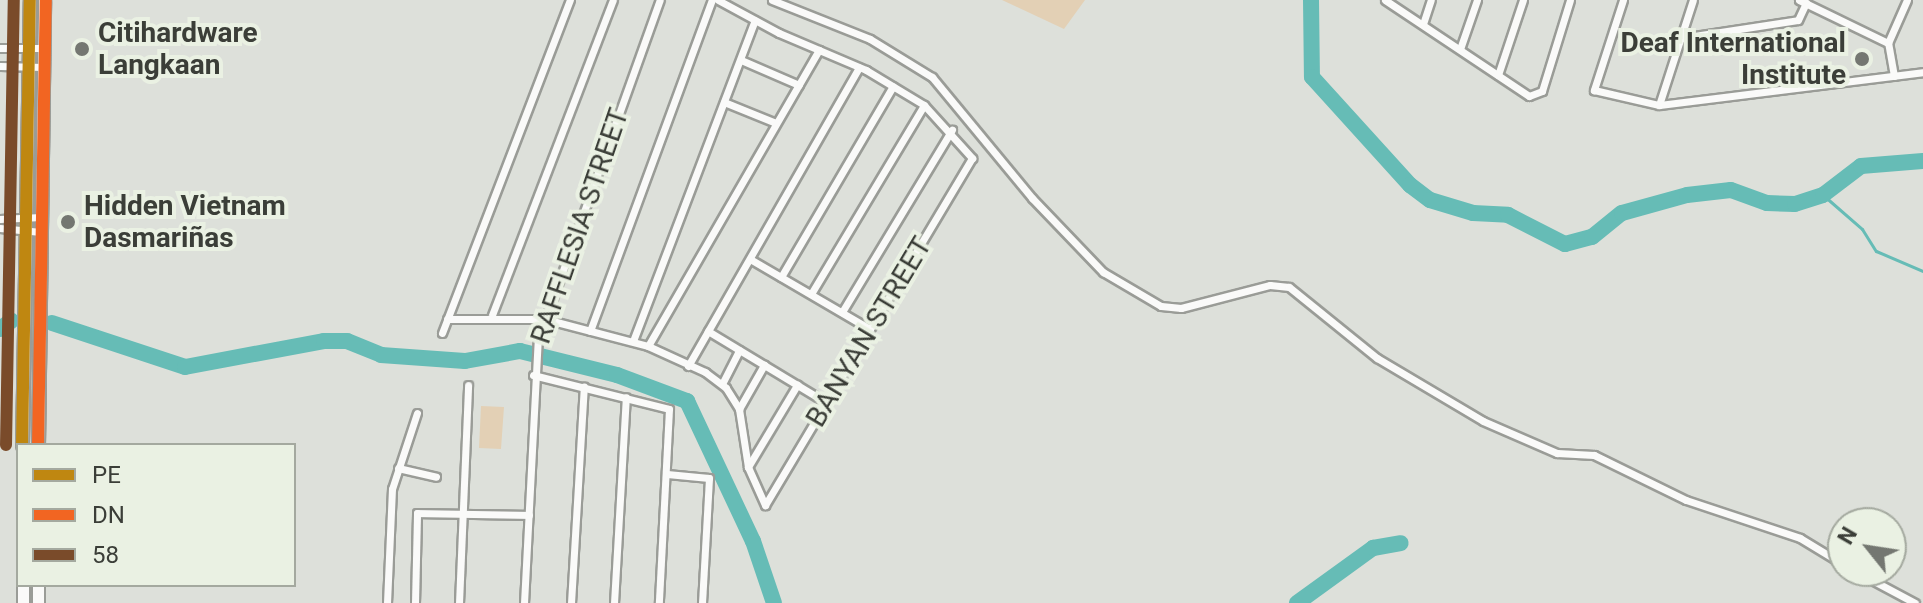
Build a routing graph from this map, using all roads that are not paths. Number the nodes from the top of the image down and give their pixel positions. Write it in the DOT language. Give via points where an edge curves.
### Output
graph roads {
  1 [pos="30,0"];
  2 [pos="44,0"];
  3 [pos="570,0"];
  4 [pos="613,0"];
  5 [pos="660,0"];
  6 [pos="712,0"];
  7 [pos="718,0"];
  8 [pos="772,0"];
  9 [pos="1385,0"];
  10 [pos="1431,0"];
  11 [pos="1477,0"];
  12 [pos="1523,0"];
  13 [pos="1570,0"];
  14 [pos="1623,0"];
  15 [pos="1693,0"];
  16 [pos="1907,0"];
  17 [pos="1803,2"];
  18 [pos="755,20"];
  19 [pos="1423,24"];
  20 [pos="1681,38"];
  21 [pos="1888,43"];
  22 [pos="2,48"];
  23 [pos="29,48"];
  24 [pos="43,48"];
  25 [pos="1460,49"];
  26 [pos="819,50"];
  27 [pos="741,60"];
  28 [pos="2,66"];
  29 [pos="29,67"];
  30 [pos="43,67"];
  31 [pos="859,67"];
  32 [pos="1923,72"];
  33 [pos="1498,75"];
  34 [pos="1894,76"];
  35 [pos="799,85"];
  36 [pos="893,86"];
  37 [pos="724,102"];
  38 [pos="924,105"];
  39 [pos="1659,105"];
  40 [pos="776,123"];
  41 [pos="952,130"];
  42 [pos="27,217"];
  43 [pos="41,217"];
  44 [pos="0,219"];
  45 [pos="0,228"];
  46 [pos="26,232"];
  47 [pos="41,232"];
  48 [pos="750,259"];
  49 [pos="781,277"];
  50 [pos="811,294"];
  51 [pos="842,312"];
  52 [pos="492,315"];
  53 [pos="447,319"];
  54 [pos="545,319"];
  55 [pos="870,329"];
  56 [pos="590,331"];
  57 [pos="708,331"];
  58 [pos="442,333"];
  59 [pos="633,341"];
  60 [pos="648,346"];
  61 [pos="739,350"];
  62 [pos="764,365"];
  63 [pos="688,366"];
  64 [pos="533,375"];
  65 [pos="722,384"];
  66 [pos="468,385"];
  67 [pos="797,385"];
  68 [pos="584,386"];
  69 [pos="626,397"];
  70 [pos="827,403"];
  71 [pos="739,409"];
  72 [pos="417,413"];
  73 [pos="22,443"];
  74 [pos="38,443"];
  75 [pos="748,467"];
  76 [pos="398,468"];
  77 [pos="667,474"];
  78 [pos="436,477"];
  79 [pos="463,513"];
  80 [pos="529,515"];
  81 [pos="1827,554"];
  82 [pos="1885,587"];
  83 [pos="387,603"];
  84 [pos="415,603"];
  85 [pos="459,603"];
  86 [pos="525,603"];
  87 [pos="571,603"];
  88 [pos="614,603"];
  89 [pos="659,603"];
  90 [pos="702,603"];
  91 [pos="1915,603"];
  1 -- 23 [label="main road"];
  2 -- 24 [label="main road"];
  3 -- 53 [label="street"];
  4 -- 52 [label="street"];
  5 -- 54 [label="street, RAFFLESIA STREET"];
  6 -- 56 [label="street"];
  7 -- 18 [label="street"];
  8 -- 81 [label="street" via="870,39 932,77 1032,198 1103,272 1150,300 1181,308 1270,285 1289,287 1377,358 1483,421 1557,453 1594,455 1686,500 1800,538"];
  9 -- 19 [label="street"];
  10 -- 19 [label="street"];
  11 -- 25 [label="street"];
  12 -- 33 [label="street"];
  13 -- 33 [label="street" via="1542,91 1524,95"];
  14 -- 39 [label="street" via="1594,90"];
  15 -- 20 [label="street"];
  16 -- 21 [label="street"];
  17 -- 20 [label="street" via="1798,20"];
  17 -- 21 [label="street"];
  18 -- 26 [label="street"];
  18 -- 27 [label="street"];
  19 -- 25 [label="street"];
  20 -- 39 [label="street"];
  21 -- 34 [label="street"];
  22 -- 23 [label="street"];
  22 -- 28 [label="street"];
  23 -- 24 [label="street"];
  23 -- 29 [label="main road"];
  24 -- 30 [label="main road"];
  25 -- 33 [label="street"];
  26 -- 31 [label="street"];
  26 -- 35 [label="street"];
  27 -- 35 [label="street"];
  27 -- 37 [label="street"];
  28 -- 29 [label="street"];
  29 -- 30 [label="street"];
  29 -- 42 [label="main road"];
  30 -- 43 [label="main road"];
  31 -- 36 [label="street"];
  31 -- 48 [label="street"];
  32 -- 34 [label="street"];
  34 -- 39 [label="street"];
  35 -- 40 [label="street"];
  36 -- 38 [label="street"];
  36 -- 49 [label="street"];
  37 -- 40 [label="street"];
  37 -- 59 [label="street"];
  38 -- 41 [label="street"];
  38 -- 50 [label="street"];
  40 -- 60 [label="street"];
  41 -- 51 [label="street"];
  41 -- 55 [label="street, BANYAN STREET" via="972,158"];
  42 -- 43 [label="street"];
  42 -- 44 [label="street"];
  42 -- 46 [label="main road"];
  43 -- 47 [label="main road"];
  45 -- 46 [label="street"];
  46 -- 47 [label="street"];
  46 -- 73 [label="main road"];
  47 -- 74 [label="main road"];
  48 -- 49 [label="street"];
  48 -- 57 [label="street"];
  49 -- 50 [label="street"];
  50 -- 51 [label="street"];
  51 -- 55 [label="street"];
  52 -- 53 [label="street"];
  52 -- 54 [label="street"];
  53 -- 58 [label="street"];
  54 -- 56 [label="street"];
  54 -- 64 [label="street, RAFFLESIA STREET"];
  55 -- 70 [label="street, BANYAN STREET"];
  56 -- 59 [label="street"];
  57 -- 61 [label="street"];
  57 -- 63 [label="street"];
  59 -- 60 [label="street"];
  60 -- 63 [label="street"];
  61 -- 62 [label="street"];
  61 -- 65 [label="street"];
  62 -- 67 [label="street"];
  62 -- 71 [label="street"];
  63 -- 65 [label="street"];
  64 -- 68 [label="street"];
  64 -- 80 [label="street, RAFFLESIA STREET"];
  65 -- 71 [label="street"];
  66 -- 79 [label="street"];
  67 -- 70 [label="street"];
  67 -- 75 [label="street"];
  68 -- 69 [label="street"];
  68 -- 87 [label="street"];
  69 -- 77 [label="street" via="669,409"];
  69 -- 88 [label="street"];
  70 -- 75 [label="street, BANYAN STREET" via="765,505"];
  71 -- 75 [label="street"];
  72 -- 76 [label="street"];
  76 -- 78 [label="street"];
  76 -- 83 [label="street"];
  77 -- 89 [label="street"];
  77 -- 90 [label="street" via="709,478"];
  79 -- 80 [label="street"];
  79 -- 84 [label="street" via="417,513"];
  79 -- 85 [label="street"];
  80 -- 86 [label="street, RAFFLESIA STREET"];
  82 -- 91 [label="street"];
}
